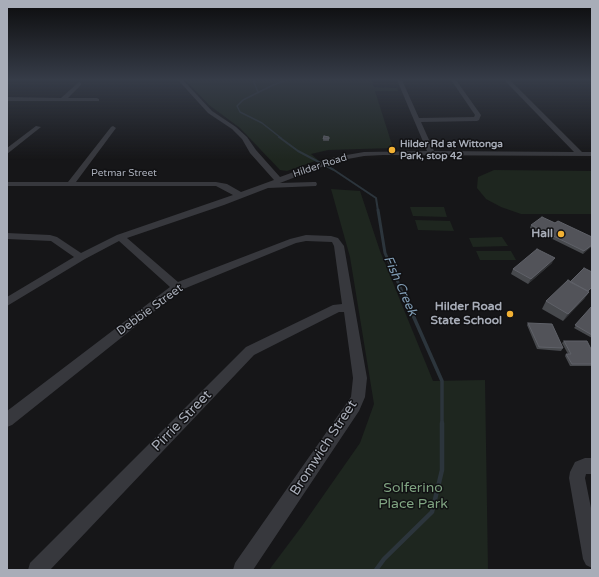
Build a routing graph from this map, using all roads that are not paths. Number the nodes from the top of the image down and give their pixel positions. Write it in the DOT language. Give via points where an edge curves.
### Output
graph roads {
  1 [pos="205,107"];
  2 [pos="411,107"];
  3 [pos="472,107"];
  4 [pos="534,107"];
  5 [pos="417,120"];
  6 [pos="38,127"];
  7 [pos="113,128"];
  8 [pos="7,152"];
  9 [pos="431,152"];
  10 [pos="580,154"];
  11 [pos="592,154"];
  12 [pos="278,180"];
  13 [pos="7,184"];
  14 [pos="70,184"];
  15 [pos="313,184"];
  16 [pos="265,185"];
  17 [pos="239,195"];
  18 [pos="7,236"];
  19 [pos="120,237"];
  20 [pos="337,242"];
  21 [pos="81,257"];
  22 [pos="177,287"];
  23 [pos="7,302"];
  24 [pos="349,308"];
  25 [pos="7,420"];
  26 [pos="592,466"];
  27 [pos="592,559"];
  28 [pos="37,570"];
  29 [pos="242,570"];
  1 -- 12 [label="street" via="245,138"];
  2 -- 5 [label="street"];
  3 -- 5 [label="street" via="478,119"];
  4 -- 10 [label="street"];
  5 -- 9 [label="street"];
  6 -- 8 [label="street"];
  7 -- 14 [label="street"];
  9 -- 10 [label="street, Hilder Road"];
  9 -- 12 [label="street, Hilder Road" via="364,154 325,162"];
  10 -- 11 [label="street, Hilder Road"];
  12 -- 16 [label="street, Hilder Road"];
  13 -- 14 [label="street, Petmar Street"];
  14 -- 17 [label="street, Petmar Street" via="216,184"];
  15 -- 16 [label="street, Hilder Road"];
  16 -- 17 [label="street, Hilder Road"];
  17 -- 19 [label="street, Hilder Road"];
  18 -- 21 [label="street" via="47,237"];
  19 -- 21 [label="street, Hilder Road"];
  19 -- 22 [label="street"];
  20 -- 22 [label="street, Debbie Street" via="331,239 306,238 293,241"];
  20 -- 24 [label="street, Bromwich Street"];
  21 -- 23 [label="street, Hilder Road"];
  22 -- 25 [label="street, Debbie Street"];
  24 -- 28 [label="street, Pirrie Street" via="337,308 250,352"];
  24 -- 29 [label="street, Bromwich Street" via="360,378 358,397"];
  26 -- 27 [label="street" via="581,468 577,478"];
}
